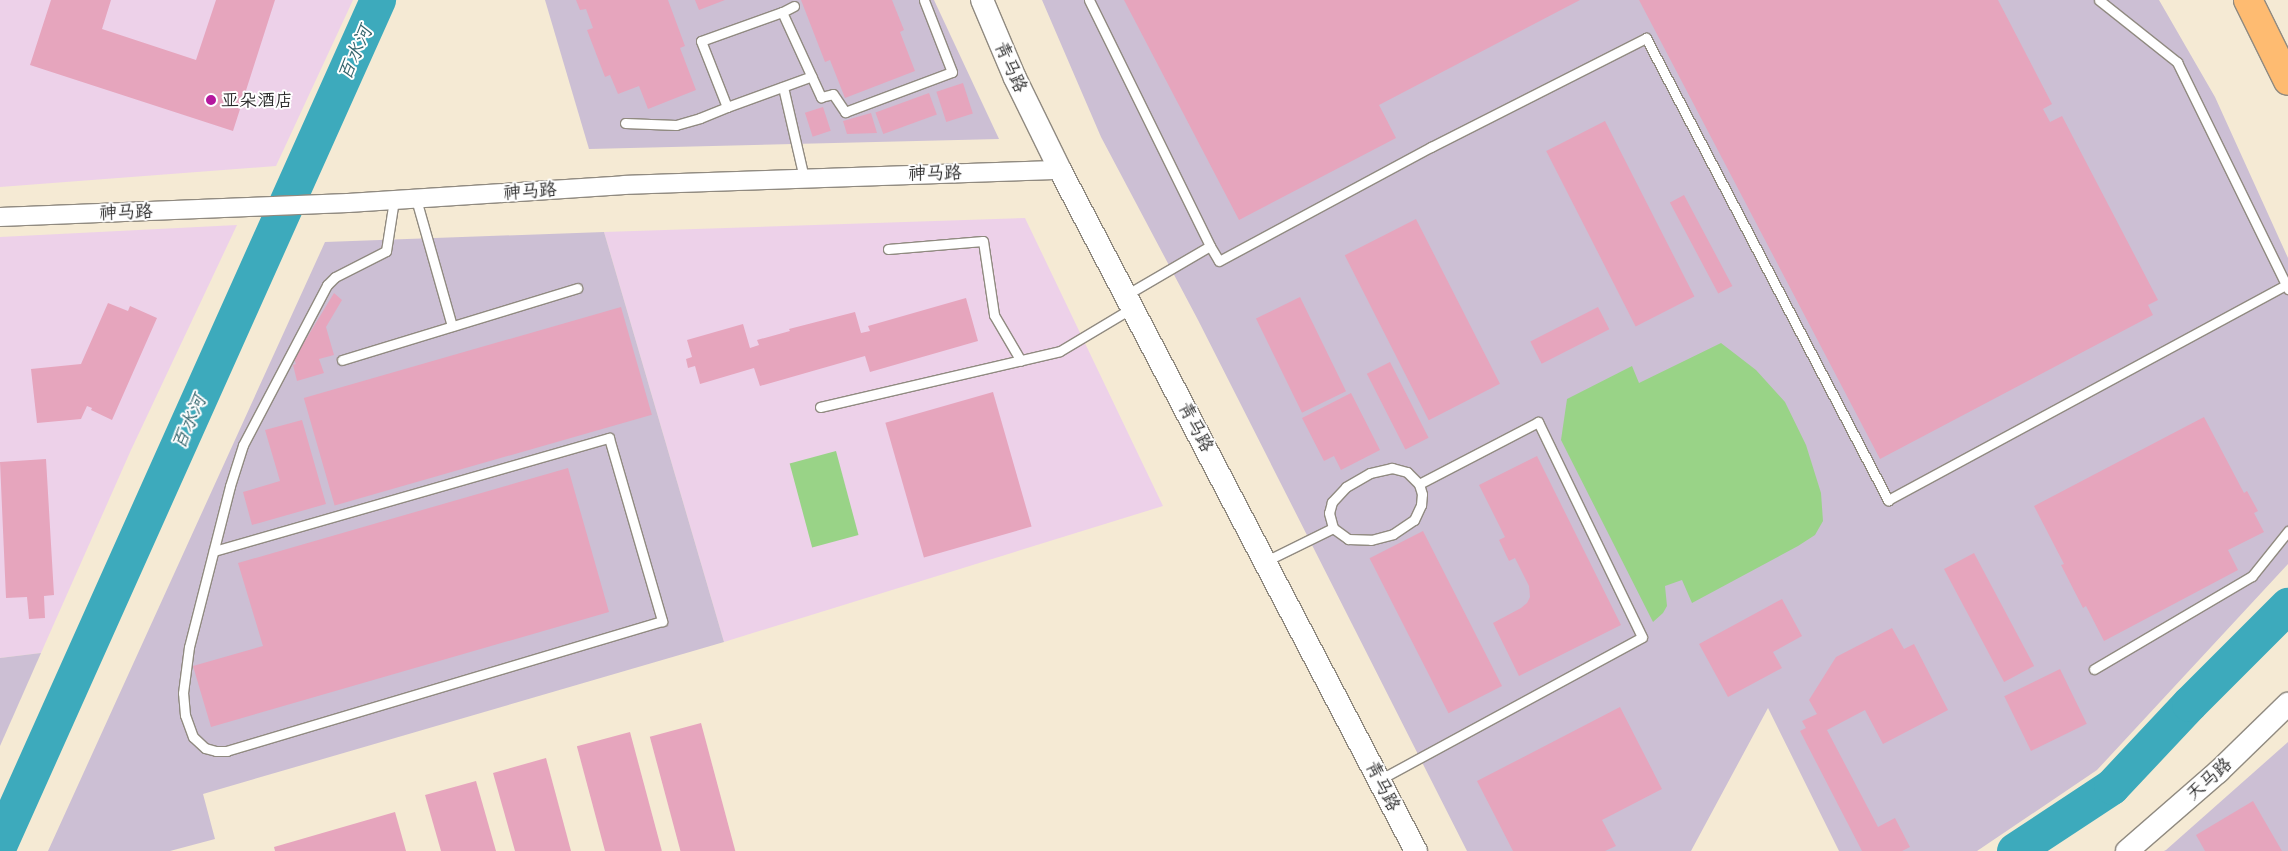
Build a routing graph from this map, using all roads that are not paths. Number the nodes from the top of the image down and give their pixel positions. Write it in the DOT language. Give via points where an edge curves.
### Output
graph roads {
  1 [pos="924,0"];
  2 [pos="982,0"];
  3 [pos="1089,0"];
  4 [pos="2099,0"];
  5 [pos="2248,0"];
  6 [pos="794,6"];
  7 [pos="782,12"];
  8 [pos="812,76"];
  9 [pos="2288,81"];
  10 [pos="783,87"];
  11 [pos="727,107"];
  12 [pos="625,123"];
  13 [pos="1060,170"];
  14 [pos="804,178"];
  15 [pos="416,199"];
  16 [pos="394,200"];
  17 [pos="0,217"];
  18 [pos="1210,246"];
  19 [pos="888,249"];
  20 [pos="577,288"];
  21 [pos="2287,288"];
  22 [pos="1129,301"];
  23 [pos="452,326"];
  24 [pos="342,360"];
  25 [pos="1021,361"];
  26 [pos="820,407"];
  27 [pos="1420,484"];
  28 [pos="1333,528"];
  29 [pos="2288,531"];
  30 [pos="214,551"];
  31 [pos="1266,561"];
  32 [pos="2094,669"];
  33 [pos="2288,704"];
  34 [pos="1379,780"];
  35 [pos="1416,851"];
  36 [pos="2127,851"];
  1 -- 8 [label="lane" via="952,72 845,112 833,94 821,97"];
  2 -- 13 [label="street, 青马路" via="1015,78"];
  3 -- 18 [label="lane"];
  4 -- 21 [label="lane" via="2177,62"];
  5 -- 9 [label="main road"];
  6 -- 7 [label="lane"];
  7 -- 8 [label="lane"];
  7 -- 11 [label="lane" via="701,41"];
  8 -- 10 [label="lane"];
  10 -- 11 [label="lane"];
  10 -- 14 [label="lane"];
  11 -- 12 [label="lane" via="676,125"];
  13 -- 14 [label="street, 神马路"];
  13 -- 22 [label="street, 青马路"];
  14 -- 15 [label="street, 神马路" via="624,185"];
  15 -- 16 [label="street, 神马路"];
  15 -- 23 [label="lane"];
  16 -- 17 [label="street, 神马路"];
  16 -- 30 [label="lane" via="386,252 335,277 327,285 243,445"];
  18 -- 21 [label="lane" via="1219,261 1431,147 1646,38 1888,500"];
  18 -- 22 [label="lane"];
  19 -- 25 [label="lane" via="982,241 994,315"];
  20 -- 23 [label="lane"];
  22 -- 25 [label="lane" via="1060,351"];
  22 -- 31 [label="street, 青马路"];
  23 -- 24 [label="lane"];
  25 -- 26 [label="lane"];
  27 -- 28 [label="lane" via="1421,505 1414,520 1393,534 1371,540 1348,539"];
  27 -- 28 [label="lane" via="1407,472 1392,468 1370,473 1346,487 1332,502 1329,513"];
  27 -- 34 [label="lane" via="1538,422 1642,637"];
  28 -- 31 [label="lane"];
  29 -- 32 [label="lane" via="2252,576"];
  30 -- 30 [label="lane" via="189,647 182,693 193,737 205,748 216,752 662,621 609,438"];
  31 -- 34 [label="street, 青马路"];
  33 -- 36 [label="street, 天马路" via="2218,772"];
  34 -- 35 [label="street, 青马路"];
}
